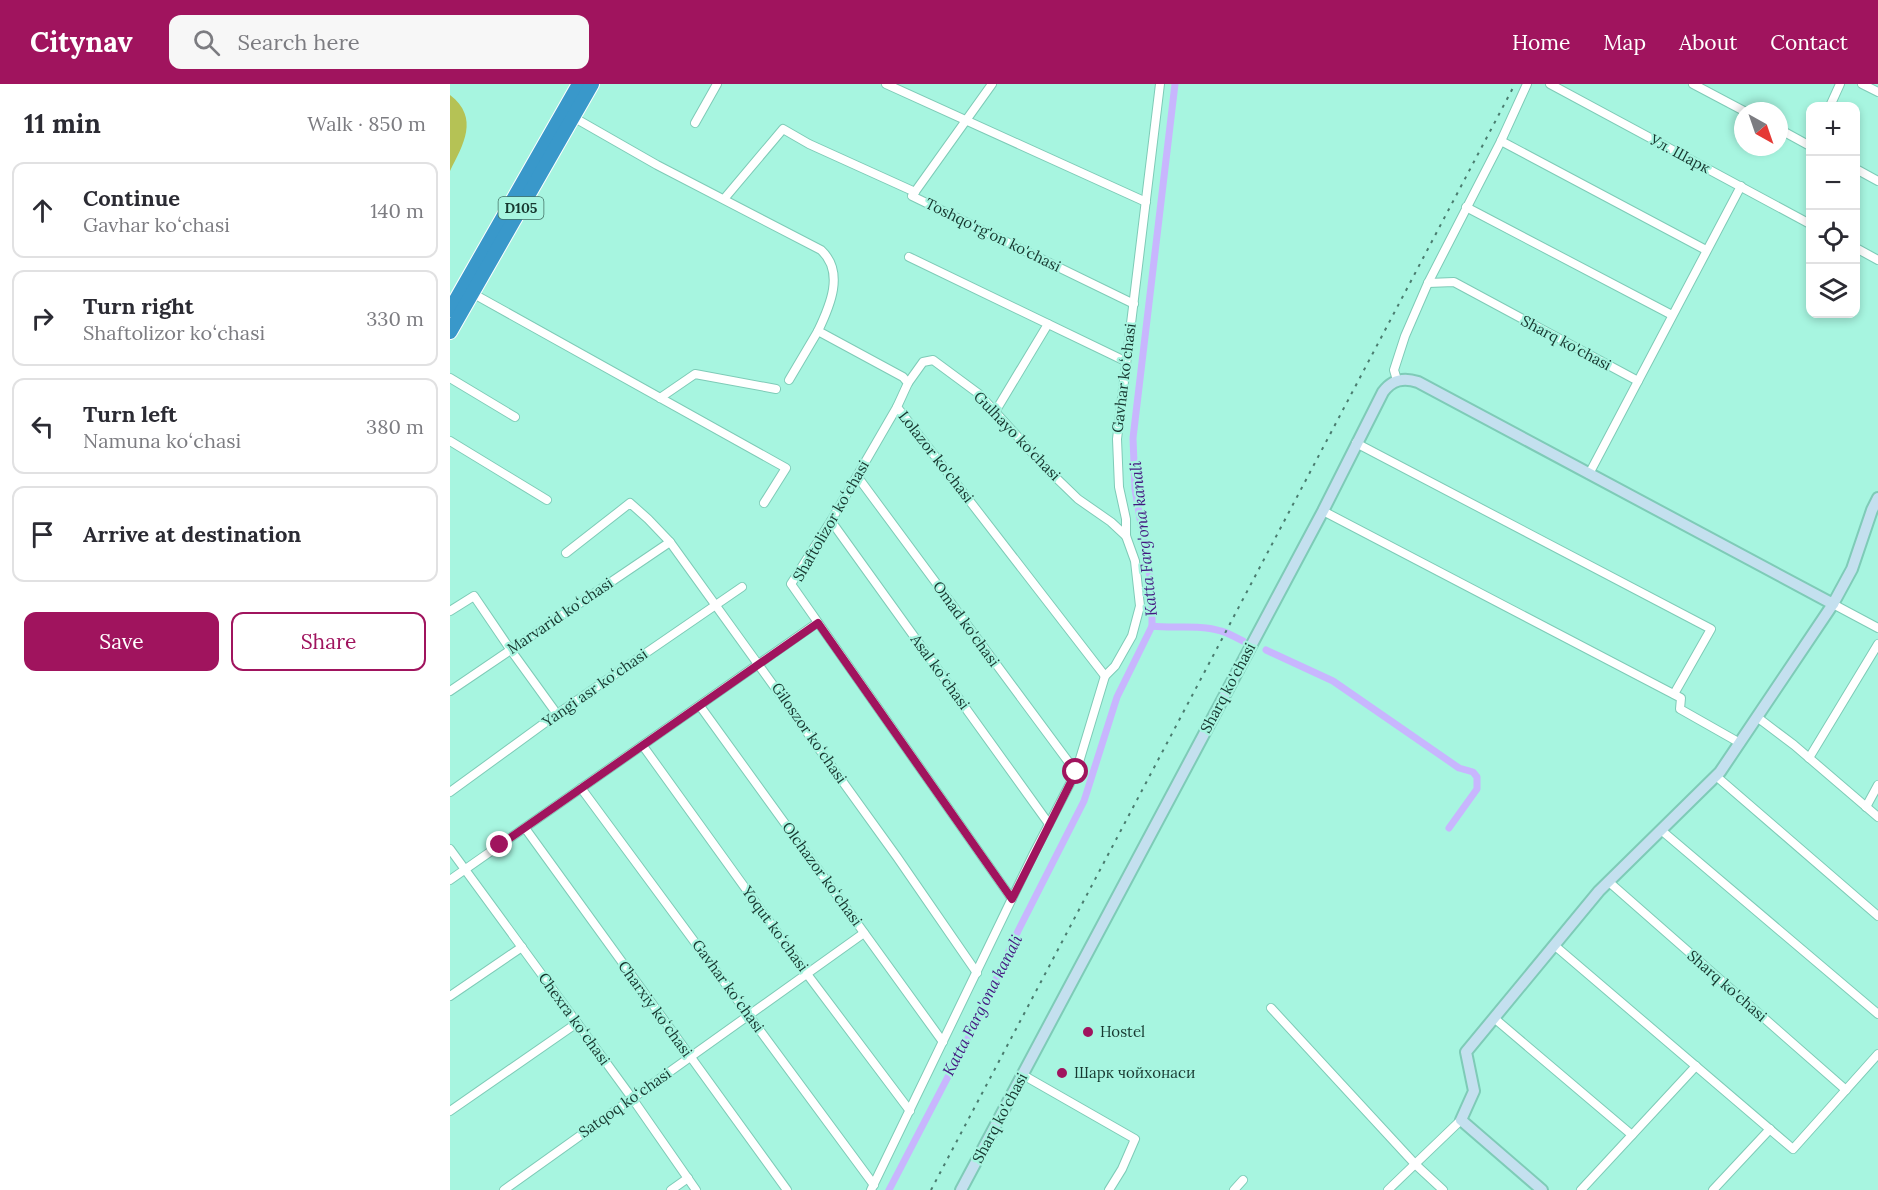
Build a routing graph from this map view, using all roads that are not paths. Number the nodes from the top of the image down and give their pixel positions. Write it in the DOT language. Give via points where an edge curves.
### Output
graph roads {
  1 [pos="579,84"];
  2 [pos="592,84"];
  3 [pos="717,84"];
  4 [pos="886,84"];
  5 [pos="992,84"];
  6 [pos="1160,84"];
  7 [pos="1527,84"];
  8 [pos="1550,84"];
  9 [pos="1693,84"];
  10 [pos="1840,84"];
  11 [pos="1862,84"];
  12 [pos="1878,92"];
  13 [pos="1832,102"];
  14 [pos="1734,106"];
  15 [pos="573,117"];
  16 [pos="966,120"];
  17 [pos="695,123"];
  18 [pos="1788,134"];
  19 [pos="1501,141"];
  20 [pos="1806,144"];
  21 [pos="1860,171"];
  22 [pos="1878,181"];
  23 [pos="1741,186"];
  24 [pos="915,192"];
  25 [pos="724,199"];
  26 [pos="1146,202"];
  27 [pos="1466,207"];
  28 [pos="1806,222"];
  29 [pos="1707,250"];
  30 [pos="1860,250"];
  31 [pos="909,257"];
  32 [pos="1878,260"];
  33 [pos="1428,283"];
  34 [pos="472,293"];
  35 [pos="1134,304"];
  36 [pos="450,310"];
  37 [pos="1672,315"];
  38 [pos="1048,324"];
  39 [pos="818,331"];
  40 [pos="450,332"];
  41 [pos="1125,361"];
  42 [pos="450,378"];
  43 [pos="789,380"];
  44 [pos="1397,380"];
  45 [pos="1638,381"];
  46 [pos="908,383"];
  47 [pos="776,389"];
  48 [pos="660,398"];
  49 [pos="897,407"];
  50 [pos="995,412"];
  51 [pos="515,417"];
  52 [pos="450,441"];
  53 [pos="1356,443"];
  54 [pos="1589,474"];
  55 [pos="857,476"];
  56 [pos="1878,498"];
  57 [pos="547,500"];
  58 [pos="764,503"];
  59 [pos="1323,511"];
  60 [pos="831,520"];
  61 [pos="1126,536"];
  62 [pos="670,542"];
  63 [pos="566,553"];
  64 [pos="742,586"];
  65 [pos="1833,604"];
  66 [pos="716,605"];
  67 [pos="452,608"];
  68 [pos="818,623"];
  69 [pos="1878,628"];
  70 [pos="1878,644"];
  71 [pos="510,649"];
  72 [pos="759,663"];
  73 [pos="1105,675"];
  74 [pos="450,691"];
  75 [pos="1674,694"];
  76 [pos="700,706"];
  77 [pos="557,714"];
  78 [pos="1757,717"];
  79 [pos="1740,743"];
  80 [pos="643,746"];
  81 [pos="1809,758"];
  82 [pos="1076,772"];
  83 [pos="1716,776"];
  84 [pos="1878,785"];
  85 [pos="582,788"];
  86 [pos="450,792"];
  87 [pos="1866,807"];
  88 [pos="1878,817"];
  89 [pos="1049,824"];
  90 [pos="525,828"];
  91 [pos="1661,830"];
  92 [pos="450,849"];
  93 [pos="465,870"];
  94 [pos="450,880"];
  95 [pos="1609,882"];
  96 [pos="1012,899"];
  97 [pos="1878,916"];
  98 [pos="864,933"];
  99 [pos="1554,945"];
  100 [pos="522,947"];
  101 [pos="976,973"];
  102 [pos="807,974"];
  103 [pos="450,996"];
  104 [pos="1271,1008"];
  105 [pos="1878,1014"];
  106 [pos="749,1015"];
  107 [pos="1494,1018"];
  108 [pos="577,1023"];
  109 [pos="943,1042"];
  110 [pos="1878,1054"];
  111 [pos="690,1058"];
  112 [pos="1696,1066"];
  113 [pos="1023,1075"];
  114 [pos="1845,1090"];
  115 [pos="632,1098"];
  116 [pos="450,1111"];
  117 [pos="910,1111"];
  118 [pos="1461,1120"];
  119 [pos="1770,1129"];
  120 [pos="1632,1135"];
  121 [pos="1415,1164"];
  122 [pos="688,1178"];
  123 [pos="1243,1180"];
  124 [pos="873,1188"];
  125 [pos="504,1190"];
  126 [pos="671,1190"];
  127 [pos="696,1190"];
  128 [pos="787,1190"];
  129 [pos="961,1190"];
  130 [pos="1108,1190"];
  131 [pos="1234,1190"];
  132 [pos="1388,1190"];
  133 [pos="1443,1190"];
  134 [pos="1542,1190"];
  135 [pos="1581,1190"];
  136 [pos="1713,1190"];
  1 -- 36 [label="highway, D105"];
  2 -- 15 [label="highway, D105"];
  3 -- 17 [label="street"];
  4 -- 16 [label="street"];
  5 -- 16 [label="street, Toshqo'rg'on ko'chasi"];
  6 -- 26 [label="street, Gavhar koʻchasi"];
  7 -- 19 [label="street"];
  8 -- 23 [label="street, Ул. Шарк"];
  9 -- 14 [label="street"];
  10 -- 13 [label="street"];
  11 -- 12 [label="street"];
  15 -- 25 [label="street"];
  15 -- 34 [label="highway, D105"];
  16 -- 24 [label="street, Toshqo'rg'on ko'chasi"];
  16 -- 26 [label="street"];
  18 -- 20 [label="street"];
  19 -- 27 [label="street"];
  19 -- 29 [label="street"];
  21 -- 22 [label="street"];
  23 -- 28 [label="street, Ул. Шарк"];
  23 -- 29 [label="street"];
  24 -- 25 [label="street" via="783,129"];
  24 -- 35 [label="street, Toshqo'rg'on ko'chasi" via="912,196"];
  25 -- 39 [label="street" via="828,256 834,271 834,288"];
  26 -- 35 [label="street, Gavhar koʻchasi"];
  27 -- 33 [label="street"];
  27 -- 37 [label="street"];
  29 -- 37 [label="street"];
  30 -- 32 [label="street"];
  31 -- 38 [label="street"];
  33 -- 44 [label="street" via="1394,370"];
  33 -- 45 [label="street, Sharq ko'chasi" via="1454,282"];
  34 -- 40 [label="highway, D105"];
  34 -- 48 [label="street"];
  35 -- 41 [label="street, Gavhar koʻchasi"];
  37 -- 45 [label="street"];
  38 -- 41 [label="street"];
  38 -- 50 [label="street"];
  39 -- 43 [label="street"];
  39 -- 46 [label="street"];
  41 -- 61 [label="street, Gavhar koʻchasi" via="1117,439"];
  42 -- 51 [label="street"];
  44 -- 53 [label="main road, Sharq ko'chasi" via="1383,392"];
  44 -- 54 [label="main road" via="1418,382"];
  45 -- 54 [label="street"];
  46 -- 49 [label="street, Lolazor ko'chasi"];
  46 -- 50 [label="street, Gulhayo ko'chasi" via="923,362 933,360 979,394"];
  47 -- 48 [label="street" via="695,374"];
  48 -- 58 [label="street" via="786,468"];
  49 -- 55 [label="street, Shaftolizor koʻchasi"];
  49 -- 73 [label="street, Lolazor ko'chasi"];
  50 -- 61 [label="street, Gulhayo ko'chasi" via="1078,499"];
  52 -- 57 [label="street"];
  53 -- 59 [label="main road, Sharq ko'chasi"];
  53 -- 75 [label="street" via="1711,629"];
  54 -- 65 [label="main road"];
  55 -- 60 [label="street, Shaftolizor koʻchasi"];
  55 -- 82 [label="street, Omad ko'chasi"];
  56 -- 65 [label="main road" via="1852,569"];
  59 -- 75 [label="street"];
  59 -- 113 [label="main road, Sharq ko'chasi"];
  60 -- 68 [label="street, Shaftolizor koʻchasi" via="792,584"];
  60 -- 89 [label="street, Asal koʻchasi"];
  61 -- 73 [label="street, Gavhar koʻchasi" via="1135,561 1140,606 1132,636 1115,666"];
  62 -- 63 [label="street, Giloszor koʻchasi" via="630,503"];
  62 -- 66 [label="street, Giloszor koʻchasi"];
  62 -- 71 [label="street, Marvarid koʻchasi"];
  64 -- 66 [label="street, Yangi asr koʻchasi"];
  65 -- 69 [label="street"];
  65 -- 78 [label="main road"];
  66 -- 72 [label="street, Giloszor koʻchasi"];
  66 -- 77 [label="street, Yangi asr koʻchasi"];
  67 -- 71 [label="street" via="474,596"];
  68 -- 72 [label="street"];
  68 -- 96 [label="street, Shaftolizor koʻchasi"];
  70 -- 81 [label="street"];
  71 -- 74 [label="street, Marvarid koʻchasi"];
  71 -- 77 [label="street"];
  72 -- 76 [label="street"];
  72 -- 101 [label="street, Giloszor koʻchasi"];
  73 -- 82 [label="street, Gavhar koʻchasi"];
  75 -- 79 [label="street" via="1681,698 1680,710"];
  76 -- 80 [label="street"];
  76 -- 98 [label="street, Olchazor koʻchasi"];
  77 -- 86 [label="street, Yangi asr koʻchasi"];
  78 -- 79 [label="main road"];
  78 -- 81 [label="street"];
  79 -- 83 [label="main road"];
  80 -- 85 [label="street"];
  80 -- 102 [label="street, Yoqut koʻchasi"];
  81 -- 87 [label="street"];
  82 -- 89 [label="street, Gavhar koʻchasi"];
  83 -- 91 [label="main road"];
  83 -- 97 [label="street"];
  84 -- 87 [label="street"];
  85 -- 90 [label="street"];
  85 -- 106 [label="street, Gavhar koʻchasi"];
  87 -- 88 [label="street"];
  89 -- 96 [label="street, Gavhar koʻchasi"];
  90 -- 93 [label="street"];
  90 -- 111 [label="street, Charxiy koʻchasi"];
  91 -- 95 [label="main road"];
  91 -- 105 [label="street"];
  92 -- 93 [label="street, Chexra koʻchasi"];
  93 -- 94 [label="street"];
  93 -- 100 [label="street, Chexra koʻchasi"];
  95 -- 99 [label="main road"];
  95 -- 114 [label="street, Sharq ko'chasi"];
  96 -- 101 [label="street, Gavhar koʻchasi"];
  98 -- 102 [label="street, Satqoq koʻchasi"];
  98 -- 109 [label="street, Olchazor koʻchasi"];
  99 -- 107 [label="main road"];
  99 -- 112 [label="street"];
  100 -- 103 [label="street"];
  100 -- 108 [label="street, Chexra koʻchasi"];
  101 -- 109 [label="street, Gavhar koʻchasi"];
  102 -- 106 [label="street, Satqoq koʻchasi"];
  102 -- 117 [label="street, Yoqut koʻchasi"];
  104 -- 121 [label="street"];
  106 -- 111 [label="street, Satqoq koʻchasi"];
  106 -- 124 [label="street, Gavhar koʻchasi"];
  107 -- 118 [label="main road" via="1466,1052 1474,1091"];
  107 -- 120 [label="street"];
  108 -- 115 [label="street, Chexra koʻchasi"];
  108 -- 116 [label="street"];
  109 -- 117 [label="street, Gavhar koʻchasi"];
  110 -- 114 [label="street"];
  111 -- 115 [label="street, Satqoq koʻchasi"];
  111 -- 128 [label="street, Charxiy koʻchasi"];
  112 -- 119 [label="street"];
  112 -- 120 [label="street"];
  113 -- 129 [label="main road, Sharq ko'chasi"];
  113 -- 130 [label="street" via="1135,1139"];
  114 -- 119 [label="street" via="1793,1149"];
  115 -- 122 [label="street, Chexra koʻchasi"];
  115 -- 125 [label="street, Satqoq koʻchasi"];
  117 -- 124 [label="street, Gavhar koʻchasi"];
  118 -- 121 [label="street"];
  118 -- 134 [label="main road"];
  119 -- 136 [label="street"];
  120 -- 135 [label="street"];
  121 -- 132 [label="street"];
  121 -- 133 [label="street"];
  122 -- 126 [label="street"];
  122 -- 127 [label="street, Chexra koʻchasi"];
  123 -- 131 [label="street"];
}
